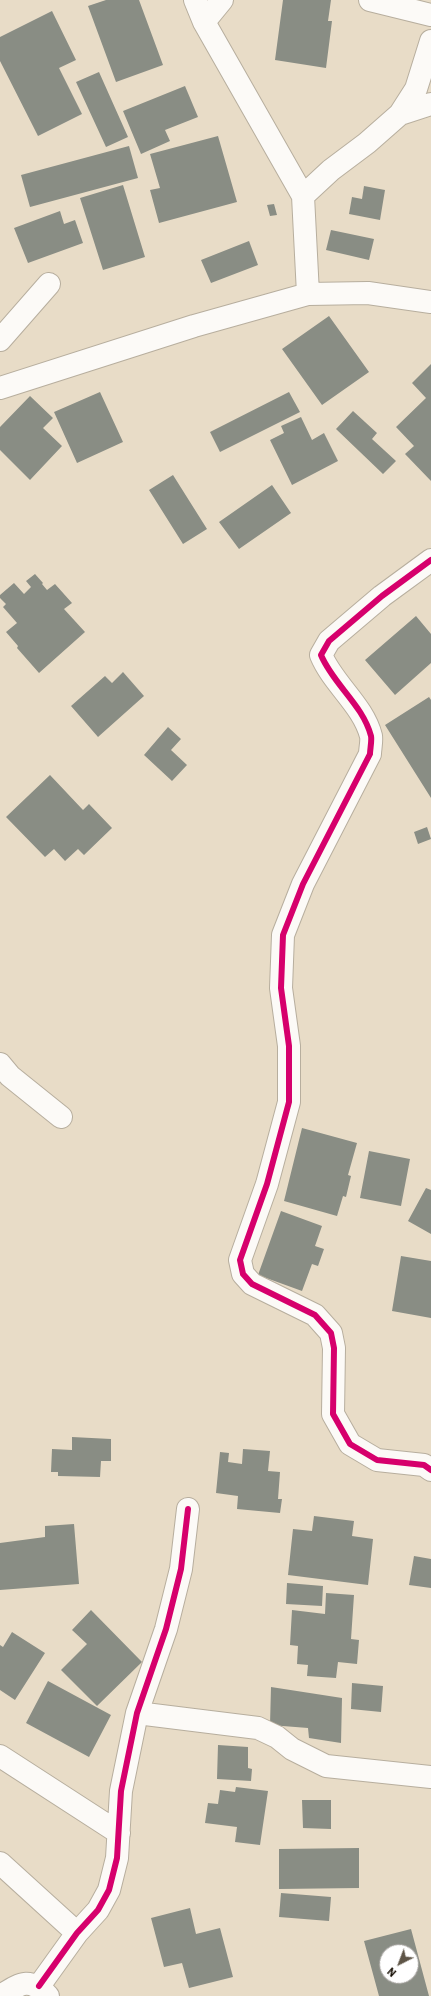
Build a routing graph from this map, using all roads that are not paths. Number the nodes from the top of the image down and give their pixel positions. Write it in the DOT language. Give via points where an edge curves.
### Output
graph roads {
  1 [pos="196,0"];
  2 [pos="222,0"];
  3 [pos="370,0"];
  4 [pos="431,15"];
  5 [pos="204,22"];
  6 [pos="431,41"];
  7 [pos="431,104"];
  8 [pos="400,114"];
  9 [pos="304,196"];
  10 [pos="49,284"];
  11 [pos="308,294"];
  12 [pos="431,302"];
  13 [pos="0,340"];
  14 [pos="0,387"];
  15 [pos="431,560"];
  16 [pos="0,1064"];
  17 [pos="61,1117"];
  18 [pos="431,1470"];
  19 [pos="188,1509"];
  20 [pos="137,1713"];
  21 [pos="0,1756"];
  22 [pos="431,1777"];
  23 [pos="119,1833"];
  24 [pos="0,1864"];
  25 [pos="77,1933"];
  26 [pos="44,1991"];
  27 [pos="0,1996"];
  1 -- 5 [label="street"];
  2 -- 5 [label="street"];
  3 -- 4 [label="street"];
  5 -- 9 [label="street"];
  6 -- 8 [label="street" via="416,89"];
  7 -- 8 [label="street"];
  8 -- 9 [label="street" via="331,170"];
  9 -- 11 [label="street"];
  10 -- 13 [label="street"];
  11 -- 12 [label="street" via="368,293"];
  11 -- 14 [label="street" via="194,326"];
  15 -- 18 [label="street" via="382,596 329,641 321,655 327,670 362,715 371,737 370,754 303,884 282,934 281,988 289,1046 289,1102 267,1184 240,1260 243,1274 252,1284 315,1315 331,1333 334,1348 333,1414 350,1444 378,1460 424,1466"];
  16 -- 17 [label="street" via="10,1076"];
  19 -- 20 [label="street" via="181,1569 166,1629"];
  20 -- 22 [label="street" via="258,1728 326,1766"];
  20 -- 23 [label="street" via="121,1791"];
  21 -- 23 [label="street"];
  23 -- 25 [label="street" via="117,1858 109,1890 98,1910"];
  24 -- 25 [label="street"];
  25 -- 26 [label="street"];
  26 -- 27 [label="street" via="22,1984"];
}
